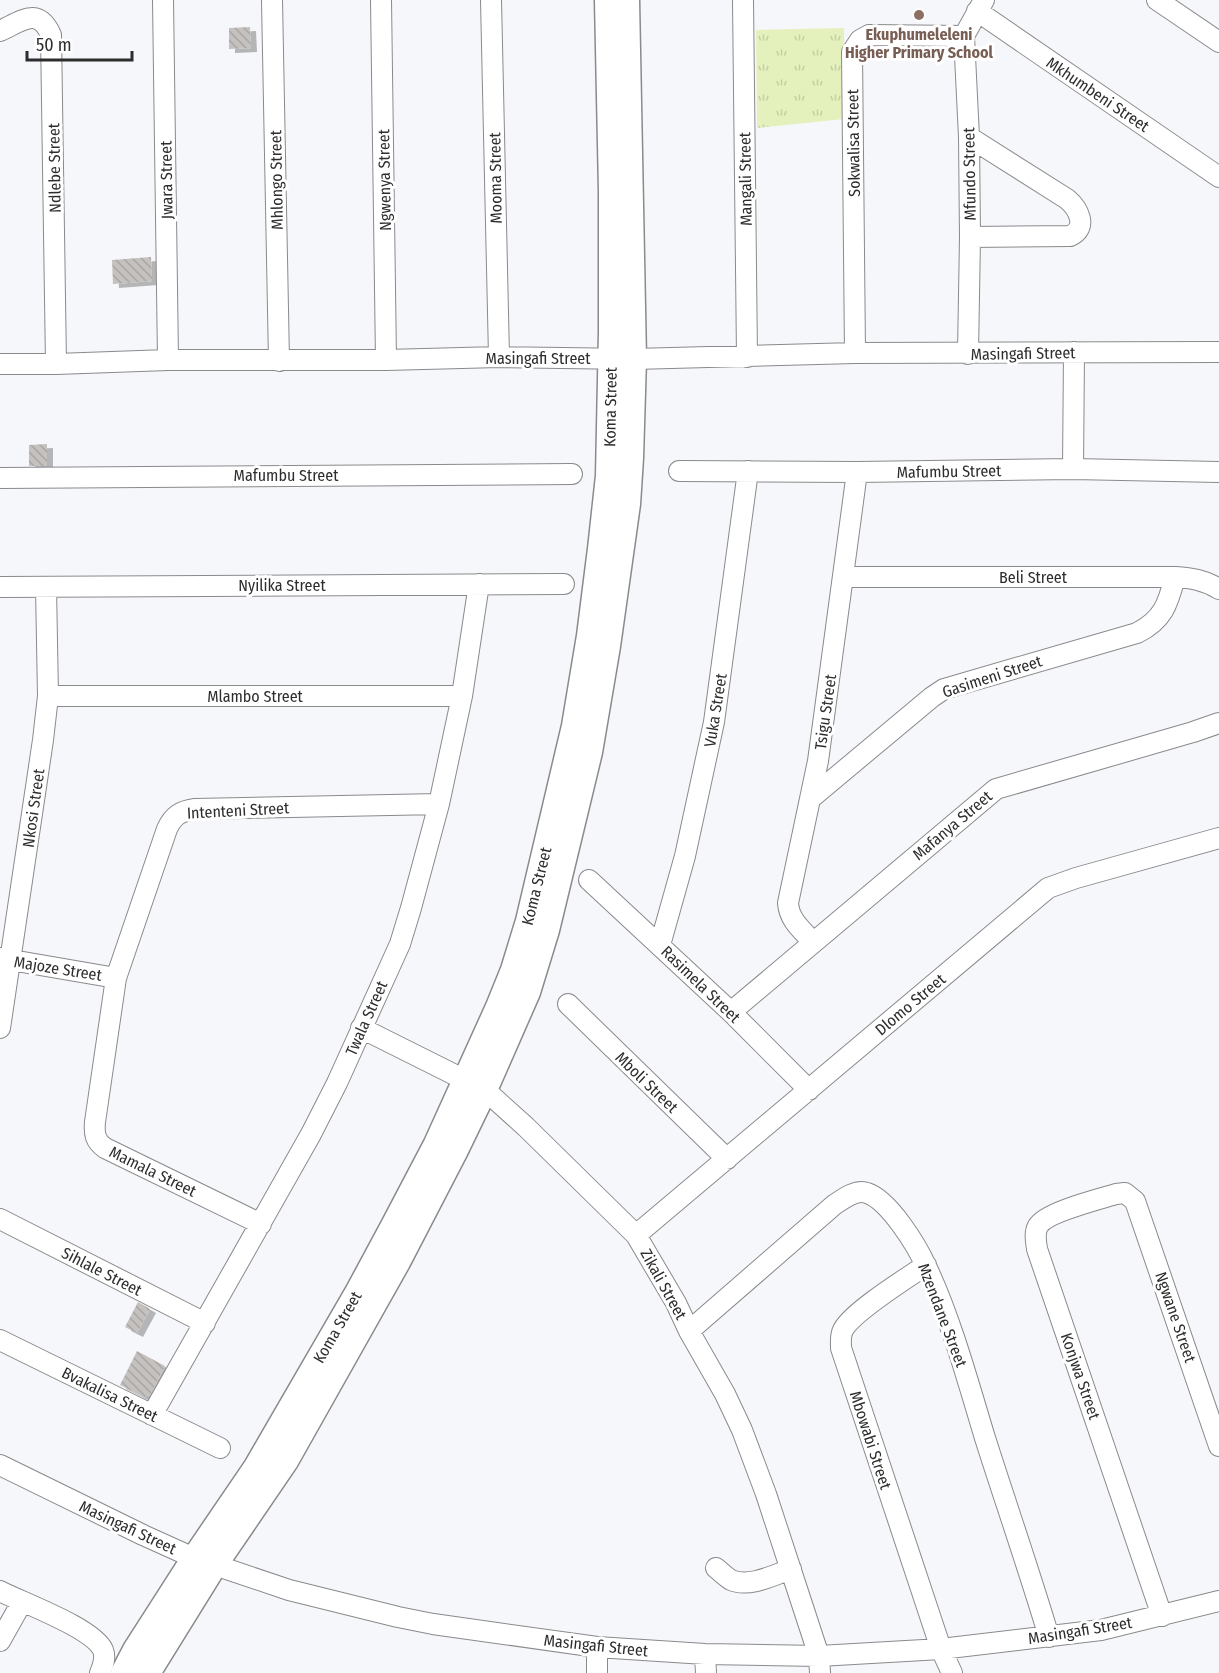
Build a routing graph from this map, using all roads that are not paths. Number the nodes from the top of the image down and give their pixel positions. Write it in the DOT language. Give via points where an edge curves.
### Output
graph roads {
  1 [pos="163,0"];
  2 [pos="272,0"];
  3 [pos="381,0"];
  4 [pos="491,0"];
  5 [pos="607,0"];
  6 [pos="627,0"];
  7 [pos="743,0"];
  8 [pos="1157,0"];
  9 [pos="981,6"];
  10 [pos="0,31"];
  11 [pos="964,36"];
  12 [pos="1219,42"];
  13 [pos="969,137"];
  14 [pos="1219,177"];
  15 [pos="970,237"];
  16 [pos="1074,352"];
  17 [pos="1219,352"];
  18 [pos="855,353"];
  19 [pos="968,354"];
  20 [pos="499,357"];
  21 [pos="747,357"];
  22 [pos="622,359"];
  23 [pos="168,360"];
  24 [pos="386,360"];
  25 [pos="279,361"];
  26 [pos="0,364"];
  27 [pos="56,364"];
  28 [pos="1073,469"];
  29 [pos="679,471"];
  30 [pos="748,471"];
  31 [pos="857,472"];
  32 [pos="1219,472"];
  33 [pos="572,474"];
  34 [pos="0,478"];
  35 [pos="844,577"];
  36 [pos="1175,577"];
  37 [pos="479,584"];
  38 [pos="564,584"];
  39 [pos="0,587"];
  40 [pos="46,587"];
  41 [pos="1219,589"];
  42 [pos="48,696"];
  43 [pos="462,696"];
  44 [pos="1219,723"];
  45 [pos="811,798"];
  46 [pos="439,804"];
  47 [pos="1219,838"];
  48 [pos="589,880"];
  49 [pos="813,942"];
  50 [pos="660,945"];
  51 [pos="5,959"];
  52 [pos="116,978"];
  53 [pos="568,1004"];
  54 [pos="731,1012"];
  55 [pos="0,1028"];
  56 [pos="361,1028"];
  57 [pos="475,1085"];
  58 [pos="809,1090"];
  59 [pos="727,1160"];
  60 [pos="1125,1193"];
  61 [pos="0,1219"];
  62 [pos="261,1224"];
  63 [pos="636,1235"];
  64 [pos="926,1265"];
  65 [pos="205,1323"];
  66 [pos="689,1331"];
  67 [pos="0,1340"];
  68 [pos="152,1415"];
  69 [pos="1219,1446"];
  70 [pos="220,1448"];
  71 [pos="0,1465"];
  72 [pos="204,1562"];
  73 [pos="716,1568"];
  74 [pos="791,1569"];
  75 [pos="0,1592"];
  76 [pos="1219,1600"];
  77 [pos="22,1602"];
  78 [pos="1162,1616"];
  79 [pos="1049,1637"];
  80 [pos="0,1641"];
  81 [pos="597,1647"];
  82 [pos="941,1649"];
  83 [pos="705,1663"];
  84 [pos="820,1665"];
  85 [pos="100,1673"];
  86 [pos="123,1673"];
  87 [pos="148,1673"];
  88 [pos="597,1673"];
  89 [pos="952,1673"];
  1 -- 23 [label="street, Jwara Street"];
  2 -- 25 [label="street, Mhlongo Street"];
  3 -- 24 [label="street, Ngwenya Street"];
  4 -- 20 [label="street, Mooma Street"];
  5 -- 22 [label="main road, Koma Street" via="611,192"];
  6 -- 22 [label="main road, Koma Street"];
  7 -- 21 [label="street, Mangali Street"];
  8 -- 12 [label="street"];
  9 -- 11 [label="street"];
  9 -- 14 [label="street, Mkhumbeni Street"];
  10 -- 27 [label="street, Ndlebe Street" via="36,18 44,22 51,34"];
  11 -- 13 [label="street, Mfundo Street"];
  11 -- 18 [label="street, Sokwalisa Street" via="869,36 860,40 852,52"];
  13 -- 15 [label="street, Mfundo Street"];
  13 -- 15 [label="street" via="1067,199 1081,221 1076,234 1070,236"];
  15 -- 19 [label="street, Mfundo Street"];
  16 -- 17 [label="street, Masingafi Street"];
  16 -- 19 [label="street, Masingafi Street"];
  16 -- 28 [label="street"];
  18 -- 19 [label="street, Masingafi Street"];
  18 -- 21 [label="street, Masingafi Street"];
  20 -- 22 [label="street, Masingafi Street"];
  20 -- 24 [label="street, Masingafi Street"];
  21 -- 22 [label="street, Masingafi Street"];
  22 -- 57 [label="main road, Koma Street" via="589,636 574,726 528,921"];
  23 -- 25 [label="street, Masingafi Street"];
  23 -- 27 [label="street, Masingafi Street"];
  24 -- 25 [label="street, Masingafi Street"];
  26 -- 27 [label="street, Masingafi Street"];
  28 -- 31 [label="street, Mafumbu Street"];
  28 -- 32 [label="street, Mafumbu Street"];
  29 -- 30 [label="street, Mafumbu Street"];
  30 -- 31 [label="street, Mafumbu Street"];
  30 -- 50 [label="street, Vuka Street" via="714,722 685,856"];
  31 -- 35 [label="street, Tsigu Street"];
  33 -- 34 [label="street, Mafumbu Street"];
  35 -- 36 [label="street, Beli Street"];
  35 -- 45 [label="street, Tsigu Street"];
  36 -- 41 [label="street, Beli Street" via="1207,582"];
  36 -- 45 [label="street, Gasimeni Street" via="1161,615 1148,627 944,689"];
  37 -- 38 [label="street, Nyilika Street"];
  37 -- 40 [label="street, Nyilika Street"];
  37 -- 43 [label="street, Twala Street"];
  39 -- 40 [label="street, Nyilika Street"];
  40 -- 42 [label="street, Nkosi Street"];
  42 -- 43 [label="street, Mlambo Street"];
  42 -- 51 [label="street, Nkosi Street"];
  43 -- 46 [label="street, Twala Street"];
  44 -- 49 [label="street, Mafanya Street" via="996,789"];
  45 -- 49 [label="street, Tsigu Street" via="788,903 793,921"];
  46 -- 52 [label="street, Intenteni Street" via="182,812 167,829"];
  46 -- 56 [label="street, Twala Street" via="403,934"];
  47 -- 58 [label="street, Dlomo Street" via="1048,888"];
  48 -- 50 [label="street, Rasimela Street"];
  49 -- 54 [label="street, Mafanya Street"];
  50 -- 54 [label="street, Rasimela Street"];
  51 -- 52 [label="street, Majoze Street"];
  51 -- 55 [label="street, Nkosi Street"];
  52 -- 62 [label="street, Mamala Street" via="95,1122 96,1140 105,1148"];
  53 -- 59 [label="street, Mboli Street"];
  54 -- 58 [label="street, Rasimela Street"];
  56 -- 57 [label="street, Zikali Street"];
  56 -- 62 [label="street, Twala Street" via="311,1134"];
  57 -- 63 [label="street, Zikali Street" via="526,1126"];
  57 -- 72 [label="main road, Koma Street" via="436,1144 358,1292"];
  58 -- 59 [label="street, Dlomo Street"];
  59 -- 63 [label="street, Dlomo Street"];
  60 -- 69 [label="street, Ngwane Street" via="1139,1209"];
  60 -- 78 [label="street, Konjwa Street" via="1045,1218 1035,1237"];
  61 -- 65 [label="street, Sihlale Street"];
  62 -- 65 [label="street, Twala Street"];
  63 -- 66 [label="street, Zikali Street"];
  64 -- 66 [label="street, Mzendane Street" via="891,1213 874,1197 860,1192 834,1205"];
  64 -- 79 [label="street, Mzendane Street"];
  64 -- 82 [label="street, Mbowabi Street" via="849,1321 843,1329 841,1348"];
  65 -- 68 [label="street, Twala Street"];
  66 -- 74 [label="street, Zikali Street" via="742,1431"];
  67 -- 68 [label="street, Bvakalisa Street"];
  68 -- 70 [label="street, Bvakalisa Street"];
  71 -- 72 [label="street, Masingafi Street"];
  72 -- 81 [label="street, Masingafi Street" via="289,1590 398,1617"];
  72 -- 86 [label="main road, Koma Street" via="135,1650"];
  72 -- 87 [label="main road, Koma Street"];
  73 -- 74 [label="street" via="743,1583"];
  74 -- 84 [label="street, Zikali Street"];
  75 -- 77 [label="street"];
  76 -- 78 [label="street, Masingafi Street"];
  77 -- 80 [label="street"];
  77 -- 85 [label="street" via="90,1636 103,1650"];
  78 -- 79 [label="street, Masingafi Street"];
  79 -- 82 [label="street, Masingafi Street"];
  81 -- 83 [label="street, Masingafi Street"];
  81 -- 88 [label="street"];
  82 -- 84 [label="street, Masingafi Street"];
  82 -- 89 [label="street, Mbowabi Street"];
  83 -- 84 [label="street, Masingafi Street"];
}
